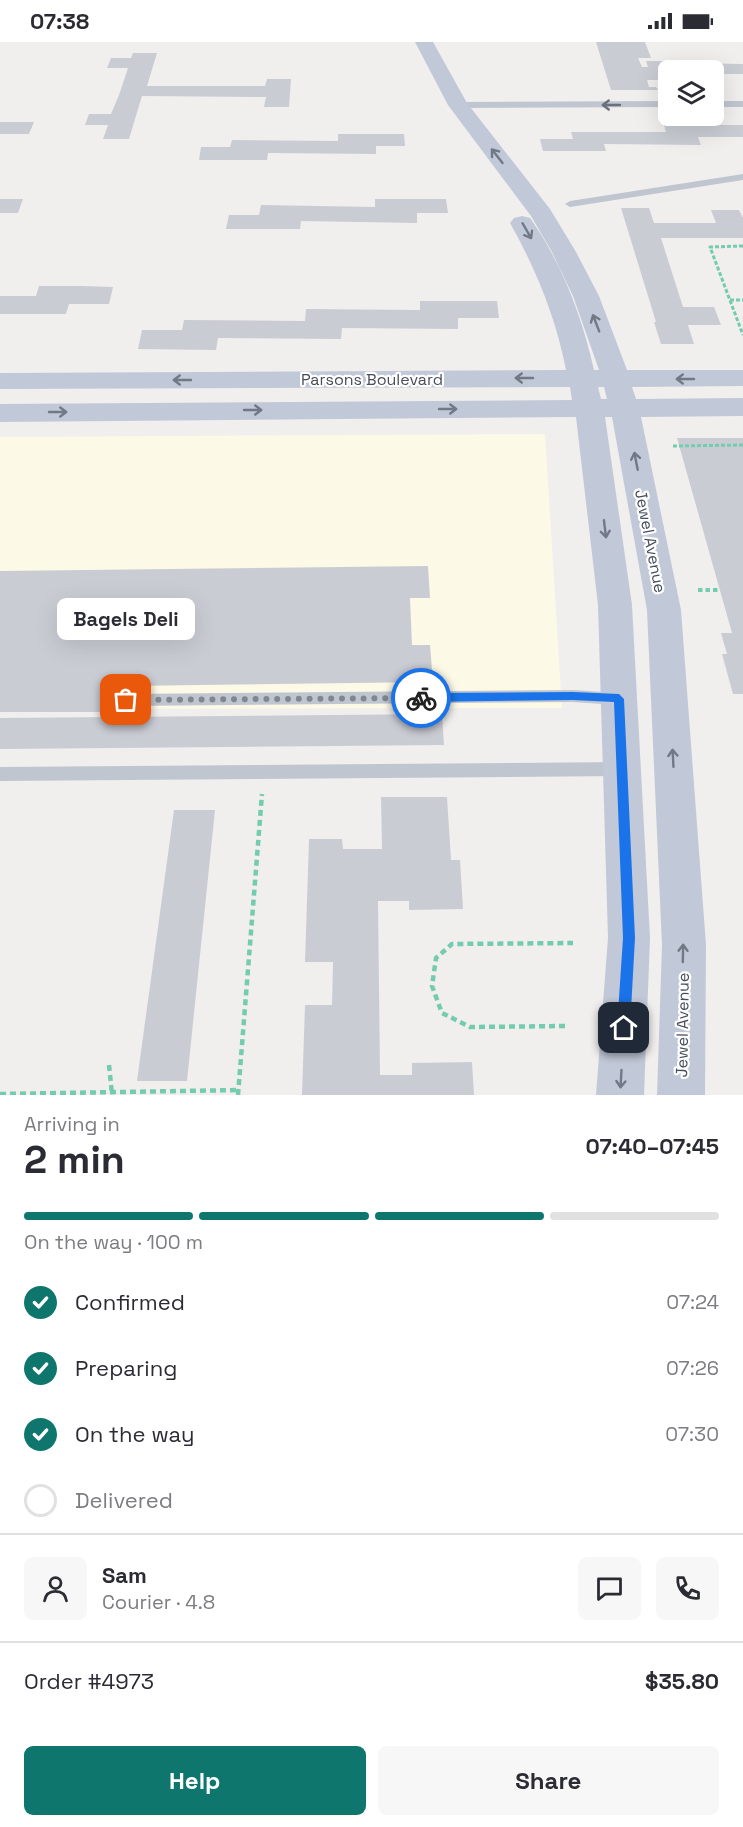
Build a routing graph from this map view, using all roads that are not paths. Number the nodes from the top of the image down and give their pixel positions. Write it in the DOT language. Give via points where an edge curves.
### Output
graph roads {
  1 [pos="402,42"];
  2 [pos="424,42"];
  3 [pos="724,104"];
  4 [pos="743,104"];
  5 [pos="458,105"];
  6 [pos="658,105"];
  7 [pos="743,177"];
  8 [pos="570,204"];
  9 [pos="743,378"];
  10 [pos="0,381"];
  11 [pos="603,393"];
  12 [pos="743,407"];
  13 [pos="0,412"];
  14 [pos="619,699"];
  15 [pos="126,700"];
  16 [pos="622,769"];
  17 [pos="0,774"];
  18 [pos="620,1095"];
  19 [pos="681,1095"];
  1 -- 11 [label="street, Jewel Avenue, one-way" via="437,108 519,217 540,254"];
  2 -- 5 [label="street, Jewel Avenue"];
  3 -- 4 [label="lane"];
  6 -- 5 [label="lane, one-way"];
  11 -- 5 [label="street, Jewel Avenue, one-way" via="586,296 564,252 542,214"];
  7 -- 8 [label="lane"];
  9 -- 11 [label="street, Parsons Boulevard, one-way"];
  11 -- 10 [label="street, Parsons Boulevard, one-way"];
  11 -- 12 [label="street, Parsons Boulevard"];
  13 -- 11 [label="street, Parsons Boulevard, one-way"];
  11 -- 14 [label="street, Jewel Avenue, one-way"];
  19 -- 11 [label="street, Jewel Avenue, one-way" via="684,945 664,610"];
  14 -- 15 [label="lane" via="573,696"];
  14 -- 16 [label="street, Jewel Avenue"];
  16 -- 17 [label="lane"];
  16 -- 18 [label="street, Jewel Avenue, one-way" via="629,938"];
}
